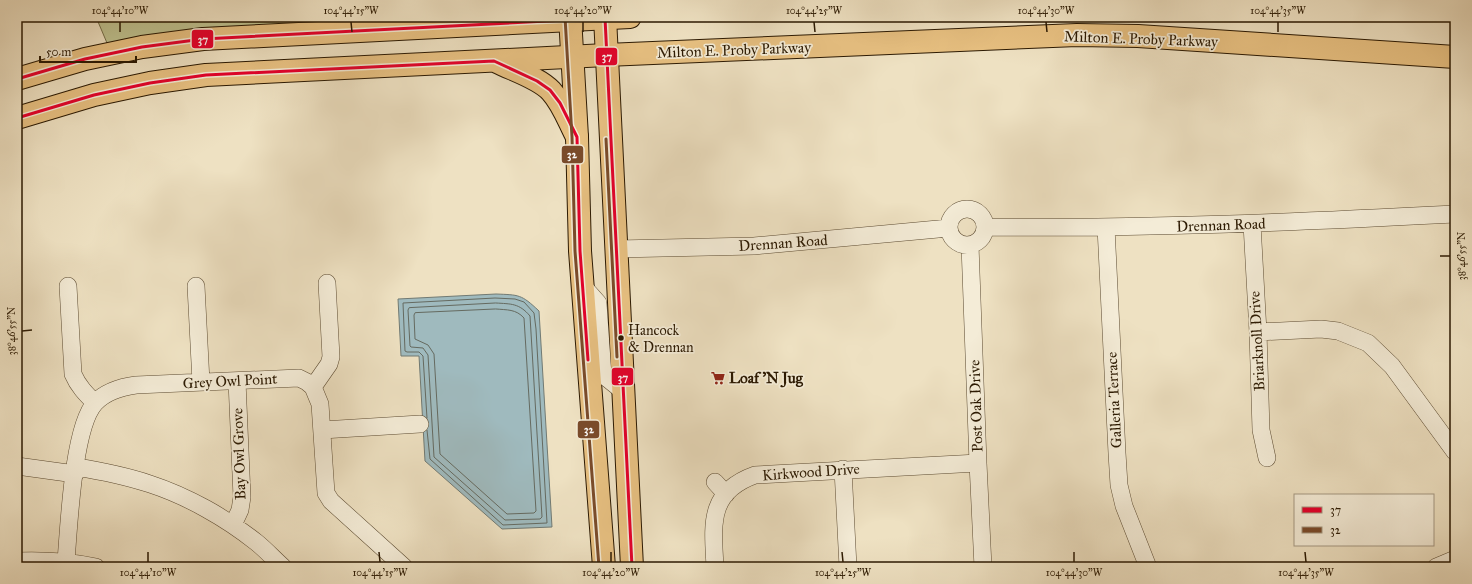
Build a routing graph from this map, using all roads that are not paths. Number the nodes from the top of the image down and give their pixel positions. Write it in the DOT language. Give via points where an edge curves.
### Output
graph roads {
  1 [pos="630,17"];
  2 [pos="605,18"];
  3 [pos="570,19"];
  4 [pos="606,55"];
  5 [pos="572,57"];
  6 [pos="1455,57"];
  7 [pos="494,61"];
  8 [pos="17,79"];
  9 [pos="17,118"];
  10 [pos="577,137"];
  11 [pos="1455,214"];
  12 [pos="1252,224"];
  13 [pos="986,227"];
  14 [pos="1106,227"];
  15 [pos="949,228"];
  16 [pos="970,245"];
  17 [pos="617,249"];
  18 [pos="327,283"];
  19 [pos="582,285"];
  20 [pos="68,286"];
  21 [pos="196,286"];
  22 [pos="1258,332"];
  23 [pos="237,381"];
  24 [pos="201,382"];
  25 [pos="313,387"];
  26 [pos="624,392"];
  27 [pos="95,403"];
  28 [pos="420,424"];
  29 [pos="322,430"];
  30 [pos="1455,452"];
  31 [pos="1267,458"];
  32 [pos="978,463"];
  33 [pos="17,466"];
  34 [pos="843,469"];
  35 [pos="75,471"];
  36 [pos="233,525"];
  37 [pos="1455,559"];
  38 [pos="17,561"];
  39 [pos="66,561"];
  40 [pos="96,567"];
  41 [pos="283,567"];
  42 [pos="404,567"];
  43 [pos="604,567"];
  44 [pos="632,567"];
  45 [pos="715,567"];
  46 [pos="848,567"];
  47 [pos="983,567"];
  48 [pos="1148,567"];
  49 [pos="1436,567"];
  1 -- 2 [label="main road"];
  2 -- 3 [label="main road"];
  2 -- 4 [label="main road"];
  3 -- 5 [label="main road"];
  3 -- 8 [label="main road" via="203,39 142,47 85,59"];
  4 -- 5 [label="main road, Milton E. Proby Parkway"];
  4 -- 6 [label="main road, Milton E. Proby Parkway" via="1077,35 1138,36"];
  4 -- 17 [label="main road"];
  5 -- 7 [label="main road, Milton E. Proby Parkway"];
  5 -- 10 [label="main road"];
  7 -- 9 [label="main road, Milton E. Proby Parkway" via="206,75 94,95"];
  7 -- 10 [label="main road" via="537,81 550,90 560,103"];
  10 -- 19 [label="main road"];
  11 -- 12 [label="street, Drennan Road"];
  12 -- 14 [label="street, Drennan Road"];
  12 -- 22 [label="street, Briarknoll Drive"];
  13 -- 14 [label="street, Drennan Road"];
  13 -- 15 [label="street" via="978,212 967,208 956,212 949,222"];
  13 -- 16 [label="street" via="980,241"];
  14 -- 48 [label="street, Galleria Terrace" via="1120,485 1124,506"];
  15 -- 16 [label="street" via="958,243"];
  15 -- 17 [label="street, Drennan Road" via="754,246"];
  16 -- 32 [label="street, Post Oak Drive"];
  17 -- 26 [label="main road"];
  18 -- 25 [label="street" via="331,357"];
  19 -- 26 [label="street" via="598,303 603,375"];
  19 -- 43 [label="main road"];
  20 -- 27 [label="street" via="73,374 82,391"];
  21 -- 24 [label="street"];
  22 -- 30 [label="street" via="1321,329 1338,331 1368,343 1392,366"];
  22 -- 31 [label="street, Briarknoll Drive" via="1261,430"];
  23 -- 24 [label="street, Grey Owl Point"];
  23 -- 25 [label="street, Grey Owl Point" via="299,378"];
  23 -- 36 [label="street, Bay Owl Grove" via="242,497 240,510"];
  24 -- 27 [label="street, Grey Owl Point" via="122,387 111,391"];
  25 -- 29 [label="street" via="320,404"];
  26 -- 44 [label="main road"];
  27 -- 35 [label="street, Grey Owl Point" via="84,423"];
  28 -- 29 [label="street"];
  29 -- 42 [label="street" via="326,493 331,501"];
  32 -- 34 [label="street, Kirkwood Drive"];
  32 -- 47 [label="street, Post Oak Drive"];
  33 -- 35 [label="street"];
  34 -- 45 [label="street, Kirkwood Drive" via="755,475 743,479 733,487 720,488 713,527"];
  34 -- 46 [label="street"];
  35 -- 36 [label="street" via="128,477 157,486 184,497"];
  35 -- 39 [label="street, Grey Owl Point"];
  36 -- 41 [label="street"];
  37 -- 49 [label="street"];
  38 -- 39 [label="street"];
  39 -- 40 [label="street"];
}
